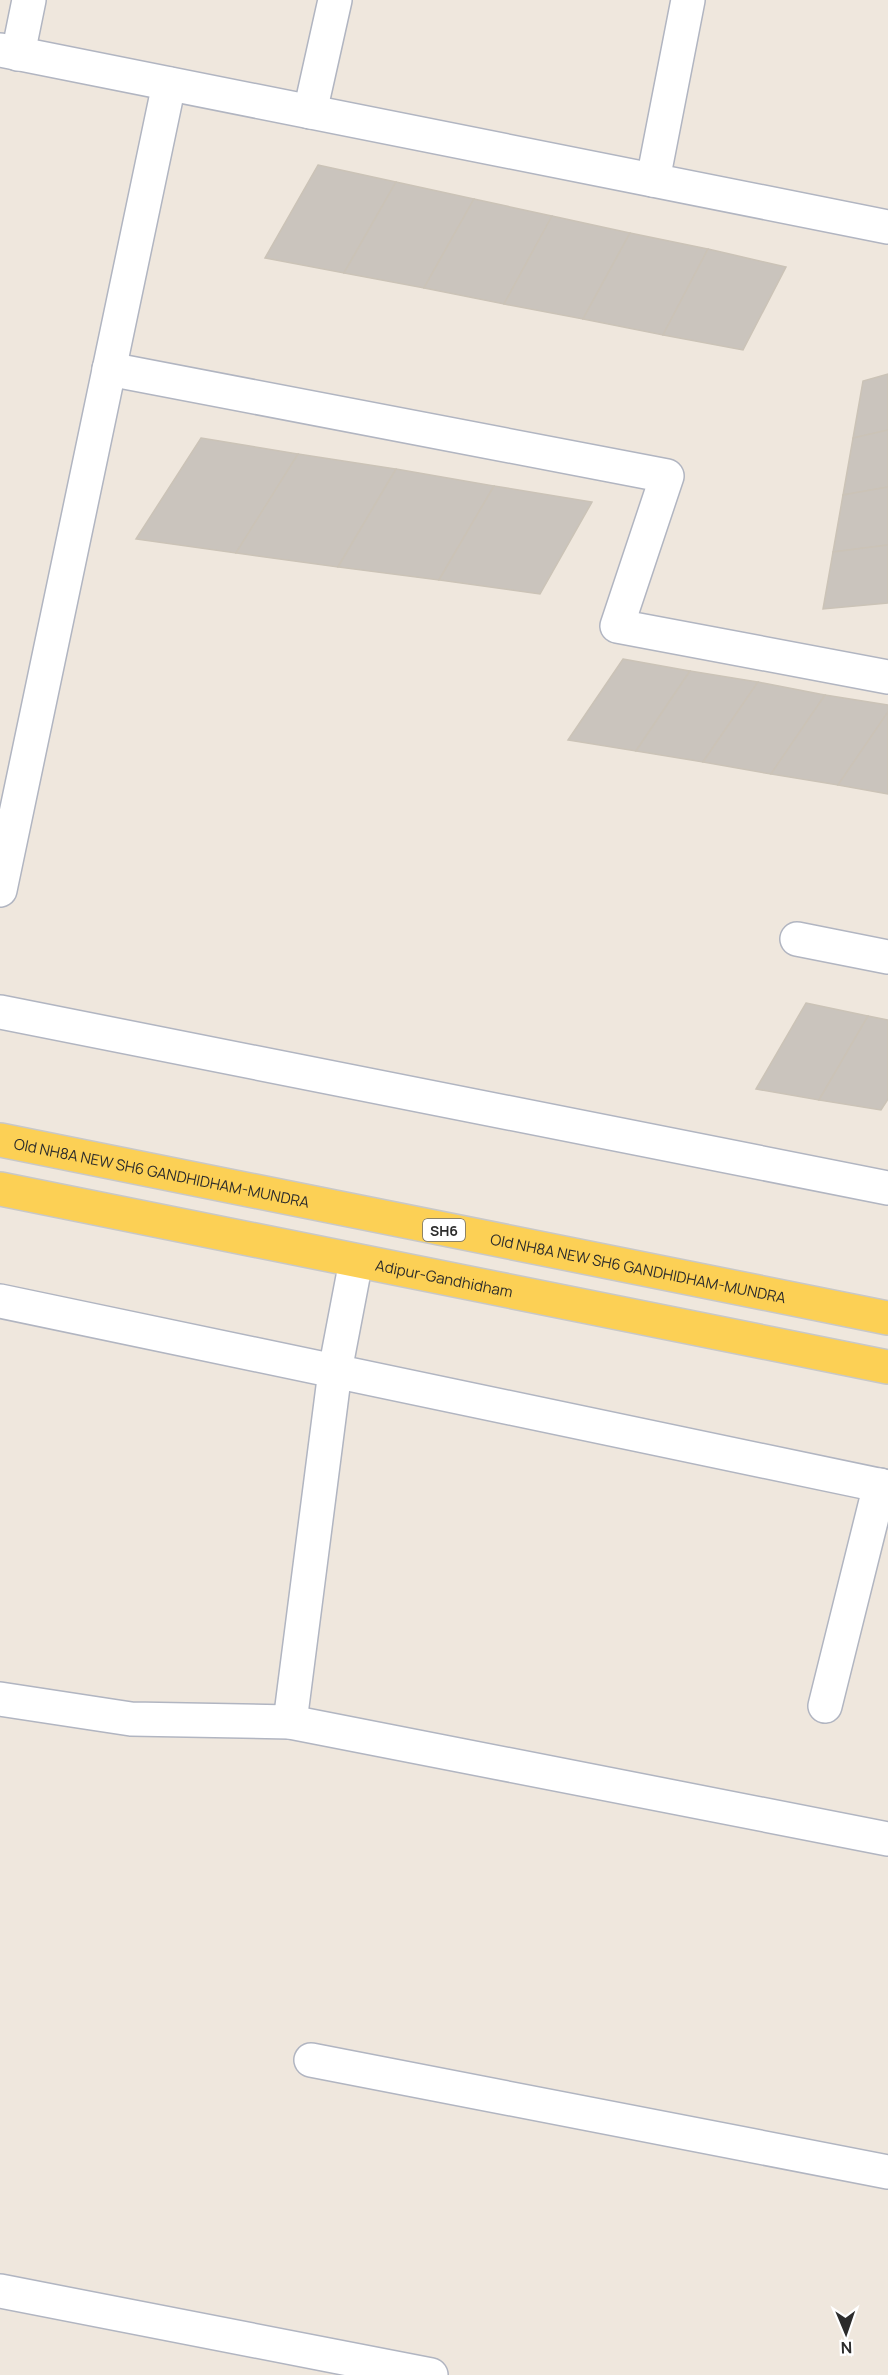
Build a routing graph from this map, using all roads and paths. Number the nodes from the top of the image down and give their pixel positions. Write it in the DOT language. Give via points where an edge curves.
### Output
graph roads {
  1 [pos="29,0"];
  2 [pos="335,0"];
  3 [pos="688,0"];
  4 [pos="9,52"];
  5 [pos="169,84"];
  6 [pos="310,112"];
  7 [pos="652,180"];
  8 [pos="888,227"];
  9 [pos="109,369"];
  10 [pos="888,677"];
  11 [pos="0,890"];
  12 [pos="797,939"];
  13 [pos="888,957"];
  14 [pos="0,1011"];
  15 [pos="0,1140"];
  16 [pos="888,1188"];
  17 [pos="0,1189"];
  18 [pos="356,1261"];
  19 [pos="0,1301"];
  20 [pos="888,1318"];
  21 [pos="888,1367"];
  22 [pos="335,1371"];
  23 [pos="884,1486"];
  24 [pos="0,1700"];
  25 [pos="825,1706"];
  26 [pos="290,1722"];
  27 [pos="888,1839"];
  28 [pos="311,2060"];
  29 [pos="888,2172"];
  30 [pos="0,2291"];
  31 [pos="430,2375"];
  1 -- 4 [label="street"];
  2 -- 6 [label="street"];
  3 -- 7 [label="street"];
  4 -- 5 [label="street"];
  5 -- 6 [label="street"];
  5 -- 9 [label="street"];
  6 -- 7 [label="street"];
  7 -- 8 [label="street"];
  9 -- 10 [label="street" via="666,476 617,626"];
  9 -- 11 [label="street"];
  12 -- 13 [label="street"];
  14 -- 16 [label="street"];
  15 -- 20 [label="main road, Old NH8A NEW SH6 GANDHIDHAM-MUNDRA / SH6"];
  17 -- 18 [label="main road, Adipur-Gandhidham"];
  18 -- 21 [label="main road, Adipur-Gandhidham"];
  18 -- 22 [label="street"];
  19 -- 22 [label="street"];
  22 -- 23 [label="street"];
  22 -- 26 [label="street"];
  23 -- 25 [label="street"];
  24 -- 26 [label="street" via="132,1719"];
  26 -- 27 [label="street"];
  28 -- 29 [label="street"];
  30 -- 31 [label="street"];
}
